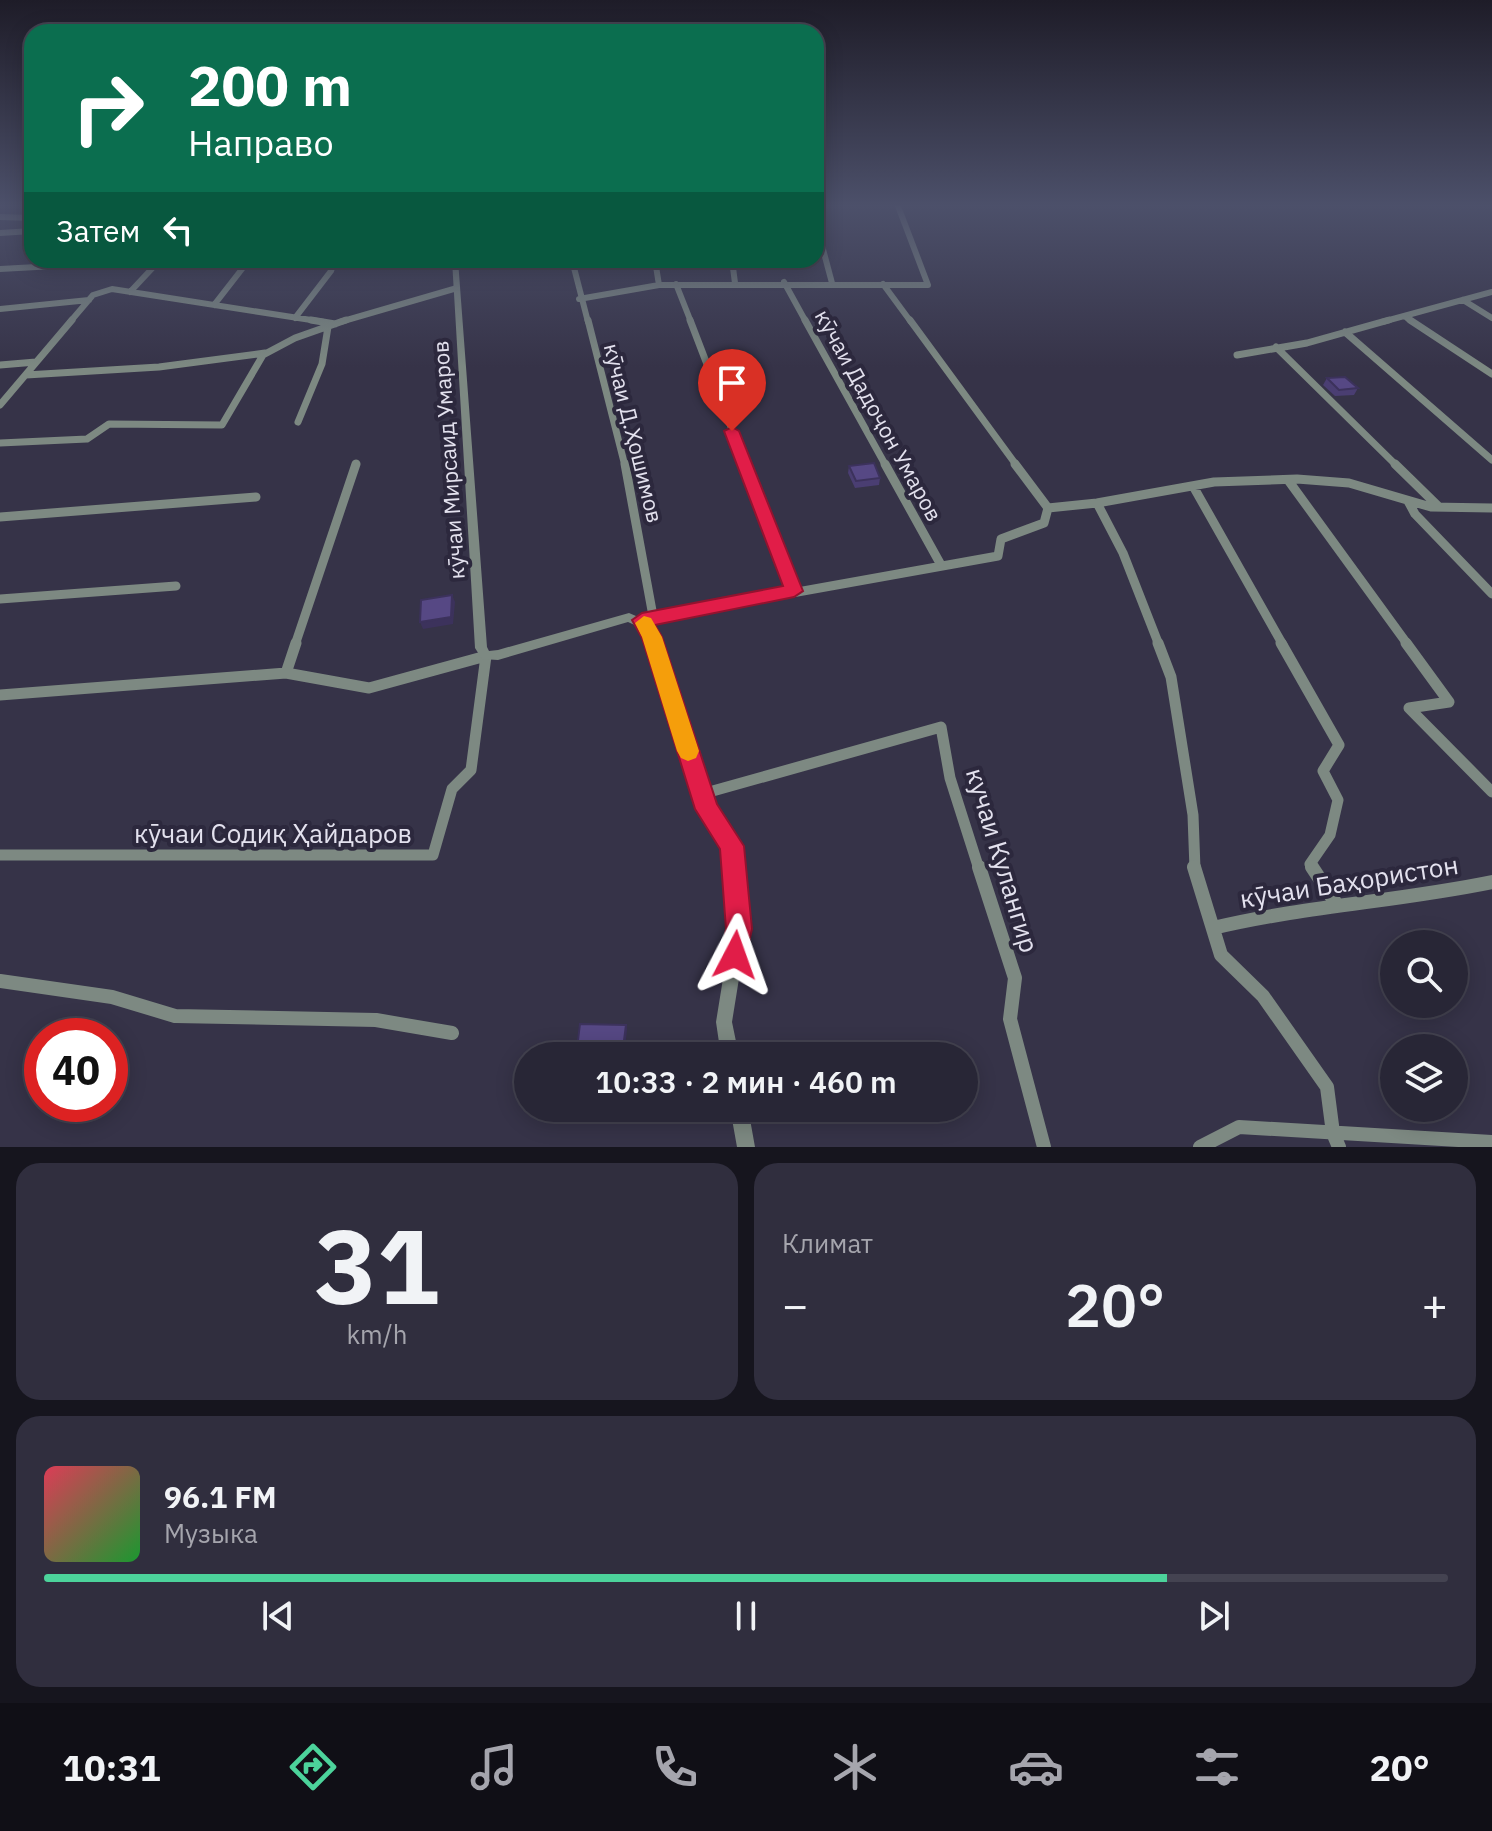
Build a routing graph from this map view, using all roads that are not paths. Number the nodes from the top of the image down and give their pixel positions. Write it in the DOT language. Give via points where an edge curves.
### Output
graph roads {
  1 [pos="826,260"];
  2 [pos="918,260"];
  3 [pos="24,268"];
  4 [pos="152,268"];
  5 [pos="243,268"];
  6 [pos="332,268"];
  7 [pos="456,268"];
  8 [pos="573,268"];
  9 [pos="656,268"];
  10 [pos="733,268"];
  11 [pos="0,269"];
  12 [pos="784,282"];
  13 [pos="735,283"];
  14 [pos="832,283"];
  15 [pos="676,284"];
  16 [pos="883,284"];
  17 [pos="659,285"];
  18 [pos="457,288"];
  19 [pos="130,292"];
  20 [pos="1492,292"];
  21 [pos="579,299"];
  22 [pos="89,300"];
  23 [pos="1463,300"];
  24 [pos="214,305"];
  25 [pos="0,309"];
  26 [pos="295,318"];
  27 [pos="1407,318"];
  28 [pos="1492,318"];
  29 [pos="332,326"];
  30 [pos="1345,332"];
  31 [pos="1276,347"];
  32 [pos="265,353"];
  33 [pos="1237,355"];
  34 [pos="36,362"];
  35 [pos="0,365"];
  36 [pos="1492,374"];
  37 [pos="25,375"];
  38 [pos="0,405"];
  39 [pos="298,422"];
  40 [pos="0,443"];
  41 [pos="1492,460"];
  42 [pos="356,464"];
  43 [pos="1288,480"];
  44 [pos="1193,486"];
  45 [pos="256,497"];
  46 [pos="1408,501"];
  47 [pos="1097,503"];
  48 [pos="1439,507"];
  49 [pos="1048,508"];
  50 [pos="1492,508"];
  51 [pos="0,517"];
  52 [pos="941,565"];
  53 [pos="176,586"];
  54 [pos="794,591"];
  55 [pos="1492,594"];
  56 [pos="0,599"];
  57 [pos="647,618"];
  58 [pos="486,656"];
  59 [pos="286,673"];
  60 [pos="0,695"];
  61 [pos="1492,792"];
  62 [pos="702,794"];
  63 [pos="0,855"];
  64 [pos="1492,882"];
  65 [pos="1337,905"];
  66 [pos="1213,928"];
  67 [pos="0,981"];
  68 [pos="452,1033"];
  69 [pos="728,1042"];
  70 [pos="742,1122"];
  71 [pos="1336,1140"];
  72 [pos="1492,1142"];
  73 [pos="746,1147"];
  74 [pos="1044,1147"];
  75 [pos="1200,1147"];
  1 -- 14 [label="street, кӯчаи Дадоҷон Умаров"];
  2 -- 16 [label="street" via="928,285"];
  3 -- 11 [label="street"];
  4 -- 19 [label="street"];
  5 -- 24 [label="street"];
  6 -- 26 [label="street"];
  7 -- 18 [label="street, кӯчаи Мирсаид Умаров"];
  8 -- 21 [label="street, кӯчаи Д.Ҳошимов"];
  9 -- 17 [label="street"];
  10 -- 13 [label="street"];
  12 -- 13 [label="street"];
  12 -- 14 [label="street"];
  12 -- 52 [label="street, кӯчаи Дадоҷон Умаров"];
  13 -- 15 [label="street"];
  14 -- 16 [label="street"];
  15 -- 17 [label="street"];
  15 -- 54 [label="street"];
  16 -- 49 [label="street"];
  17 -- 21 [label="street"];
  18 -- 29 [label="street"];
  18 -- 58 [label="street, кӯчаи Мирсаид Умаров" via="481,648"];
  19 -- 22 [label="street" via="112,289"];
  19 -- 24 [label="street"];
  20 -- 23 [label="street"];
  21 -- 57 [label="street, кӯчаи Д.Ҳошимов" via="596,346 644,549"];
  22 -- 25 [label="street"];
  22 -- 34 [label="street"];
  23 -- 27 [label="street"];
  23 -- 28 [label="street"];
  24 -- 26 [label="street"];
  26 -- 29 [label="street"];
  27 -- 30 [label="street"];
  27 -- 36 [label="street"];
  29 -- 32 [label="street"];
  29 -- 39 [label="street" via="319,378"];
  30 -- 31 [label="street"];
  30 -- 41 [label="street"];
  31 -- 33 [label="street"];
  31 -- 48 [label="street"];
  32 -- 37 [label="street" via="159,367"];
  32 -- 40 [label="street" via="222,425 109,424 87,439"];
  34 -- 35 [label="street"];
  34 -- 37 [label="street"];
  37 -- 38 [label="street"];
  42 -- 59 [label="street"];
  43 -- 44 [label="street"];
  43 -- 46 [label="street" via="1349,483"];
  43 -- 61 [label="street" via="1449,702 1409,708"];
  44 -- 47 [label="street"];
  44 -- 65 [label="street" via="1339,745 1323,771 1338,800 1330,835 1310,864"];
  45 -- 51 [label="street"];
  46 -- 48 [label="street"];
  46 -- 55 [label="street"];
  47 -- 49 [label="street"];
  47 -- 66 [label="street" via="1123,553 1171,677 1193,815 1193,862"];
  48 -- 50 [label="street"];
  49 -- 52 [label="street" via="1044,523 1001,539 998,556"];
  52 -- 54 [label="street"];
  53 -- 56 [label="street"];
  54 -- 57 [label="street"];
  57 -- 58 [label="street" via="629,617"];
  57 -- 62 [label="street"];
  58 -- 59 [label="street" via="369,688"];
  58 -- 63 [label="street, кӯчаи Содиқ Ҳайдаров" via="471,770 452,789 433,855"];
  59 -- 60 [label="street"];
  62 -- 69 [label="street" via="732,846 739,929 724,1022"];
  62 -- 74 [label="street, кучаи Кулангир" via="941,727 950,778 1015,978 1010,1019"];
  64 -- 65 [label="street, кӯчаи Баҳористон"];
  65 -- 66 [label="street, кӯчаи Баҳористон" via="1262,914"];
  66 -- 71 [label="street" via="1221,955 1263,996 1327,1087"];
  67 -- 68 [label="street" via="112,997 175,1016 376,1020"];
  70 -- 73 [label="street"];
  71 -- 72 [label="street"];
  71 -- 75 [label="street" via="1239,1127"];
}
